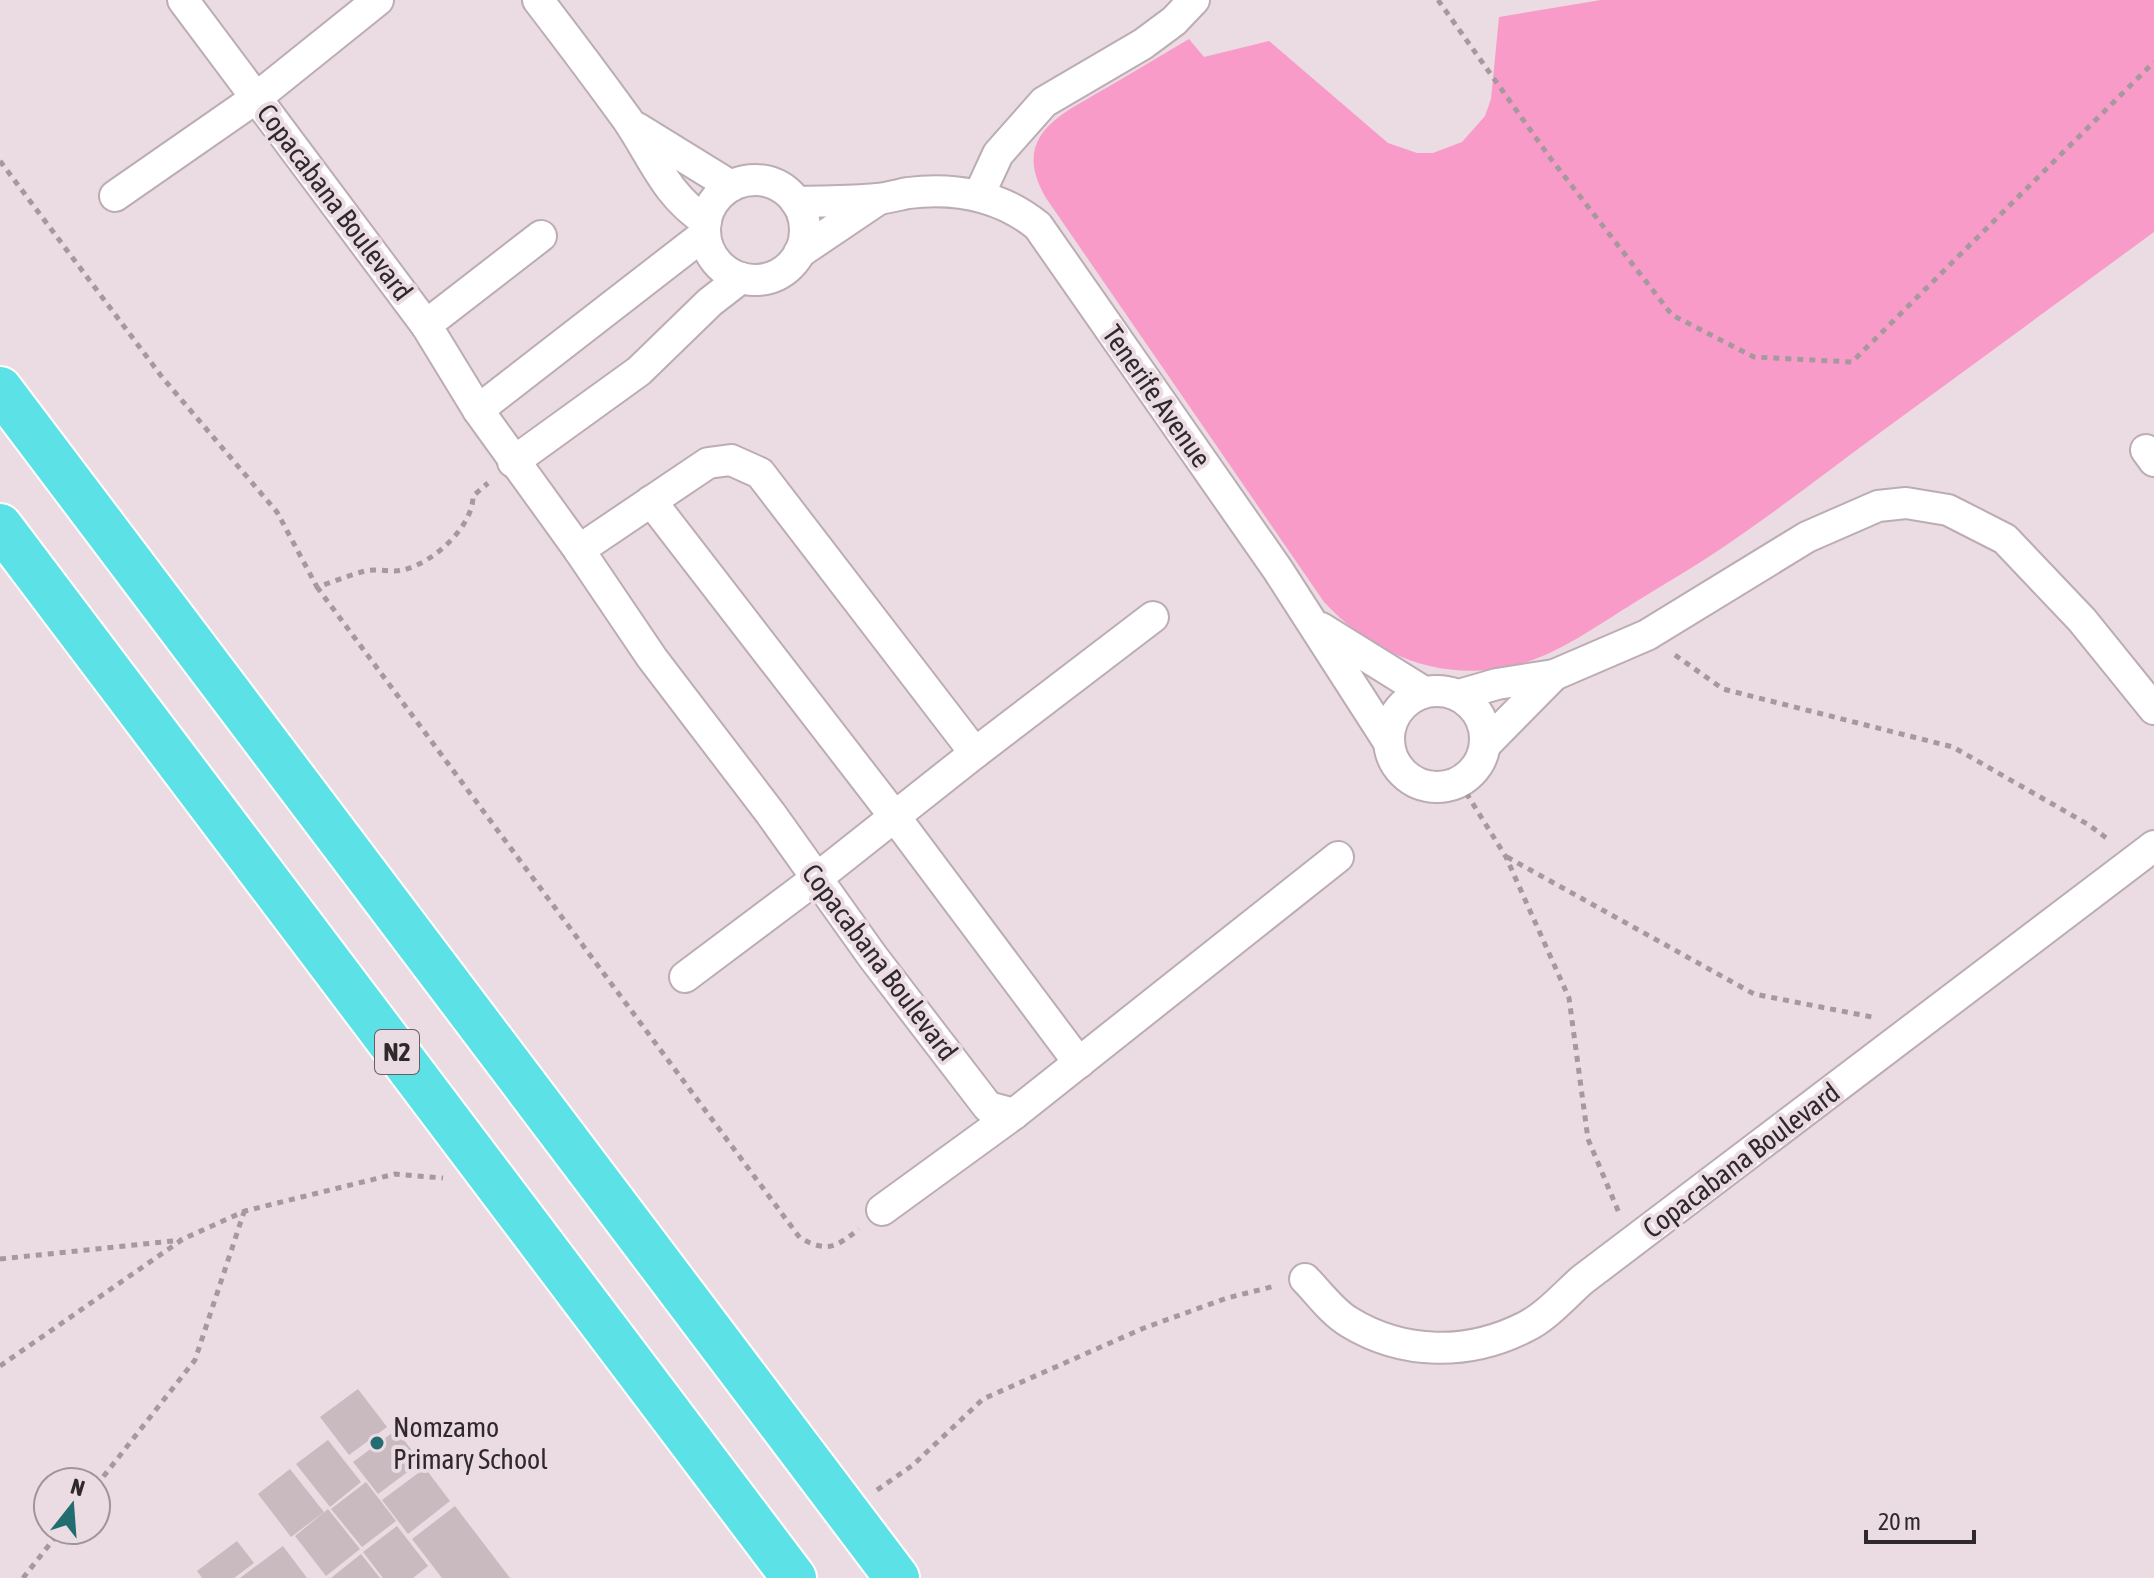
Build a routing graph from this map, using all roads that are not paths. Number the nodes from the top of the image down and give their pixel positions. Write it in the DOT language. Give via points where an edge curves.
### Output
graph roads {
  1 [pos="183,0"];
  2 [pos="378,0"];
  3 [pos="538,0"];
  4 [pos="1194,0"];
  5 [pos="256,98"];
  6 [pos="629,122"];
  7 [pos="731,186"];
  8 [pos="979,195"];
  9 [pos="115,196"];
  10 [pos="879,199"];
  11 [pos="796,202"];
  12 [pos="705,228"];
  13 [pos="541,236"];
  14 [pos="799,253"];
  15 [pos="741,278"];
  16 [pos="426,325"];
  17 [pos="0,389"];
  18 [pos="478,410"];
  19 [pos="513,462"];
  20 [pos="651,501"];
  21 [pos="0,526"];
  22 [pos="579,550"];
  23 [pos="1153,617"];
  24 [pos="1313,622"];
  25 [pos="1554,675"];
  26 [pos="1424,692"];
  27 [pos="1459,695"];
  28 [pos="2154,709"];
  29 [pos="1388,741"];
  30 [pos="1486,744"];
  31 [pos="975,753"];
  32 [pos="895,817"];
  33 [pos="2145,853"];
  34 [pos="1338,857"];
  35 [pos="817,878"];
  36 [pos="685,977"];
  37 [pos="1079,1063"];
  38 [pos="1014,1114"];
  39 [pos="882,1210"];
  40 [pos="1305,1279"];
  41 [pos="794,1578"];
  42 [pos="897,1578"];
  1 -- 5 [label="street, Copacabana Boulevard"];
  2 -- 5 [label="street"];
  3 -- 6 [label="street"];
  4 -- 8 [label="street" via="1143,44 1044,102 998,154"];
  5 -- 9 [label="street"];
  5 -- 16 [label="street, Copacabana Boulevard"];
  6 -- 7 [label="street"];
  6 -- 12 [label="street" via="675,197"];
  7 -- 11 [label="street" via="766,182"];
  7 -- 12 [label="street" via="710,207"];
  8 -- 10 [label="street, Tenerife Avenue" via="910,193"];
  8 -- 24 [label="street, Tenerife Avenue" via="1009,206 1038,226"];
  10 -- 11 [label="street, Tenerife Avenue"];
  10 -- 14 [label="street, Tenerife Avenue"];
  11 -- 14 [label="street" via="805,227"];
  12 -- 15 [label="street" via="716,261"];
  12 -- 18 [label="street"];
  13 -- 16 [label="street"];
  14 -- 15 [label="street" via="768,279"];
  15 -- 19 [label="street" via="639,371"];
  16 -- 18 [label="street, Copacabana Boulevard"];
  17 -- 42 [label="highway"];
  18 -- 19 [label="street, Copacabana Boulevard"];
  19 -- 22 [label="street, Copacabana Boulevard"];
  20 -- 22 [label="street"];
  20 -- 31 [label="street" via="708,463 731,460 760,473"];
  20 -- 32 [label="street"];
  21 -- 41 [label="highway, N2"];
  22 -- 35 [label="street, Copacabana Boulevard" via="652,658"];
  23 -- 31 [label="street"];
  24 -- 26 [label="street, Tenerife Avenue"];
  24 -- 29 [label="street, Tenerife Avenue"];
  25 -- 27 [label="street"];
  25 -- 28 [label="street" via="1647,635 1807,537 1878,506 1906,503 1948,510 2005,539 2082,620"];
  25 -- 30 [label="street"];
  26 -- 27 [label="street"];
  26 -- 29 [label="street" via="1405,702 1392,720"];
  27 -- 30 [label="street" via="1480,715"];
  29 -- 30 [label="street" via="1395,764 1412,781 1435,788 1460,783 1478,767"];
  31 -- 32 [label="street"];
  32 -- 35 [label="street"];
  32 -- 37 [label="street"];
  33 -- 40 [label="street, Copacabana Boulevard" via="1527,1327 1437,1350 1389,1341 1346,1321"];
  34 -- 37 [label="street"];
  35 -- 36 [label="street"];
  35 -- 38 [label="street, Copacabana Boulevard" via="988,1107"];
  37 -- 38 [label="street"];
  38 -- 39 [label="street"];
}
